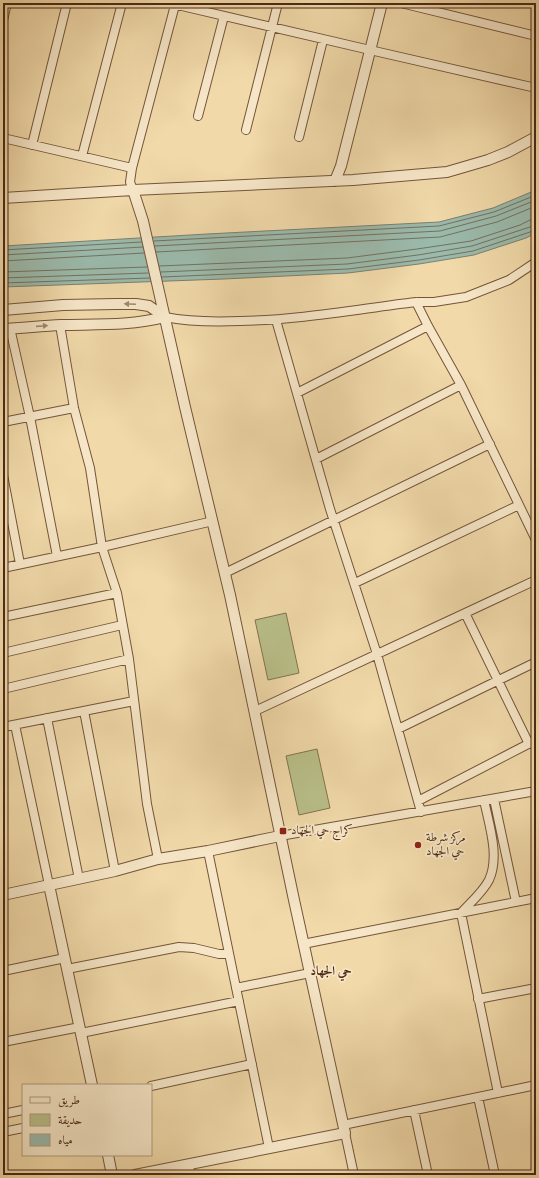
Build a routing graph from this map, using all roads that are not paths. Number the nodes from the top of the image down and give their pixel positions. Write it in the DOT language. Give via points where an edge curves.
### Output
graph roads {
  1 [pos="7,3"];
  2 [pos="67,3"];
  3 [pos="122,3"];
  4 [pos="278,3"];
  5 [pos="382,3"];
  6 [pos="401,3"];
  7 [pos="172,4"];
  8 [pos="224,16"];
  9 [pos="3,20"];
  10 [pos="272,28"];
  11 [pos="536,36"];
  12 [pos="323,40"];
  13 [pos="370,50"];
  14 [pos="536,88"];
  15 [pos="198,116"];
  16 [pos="246,130"];
  17 [pos="299,137"];
  18 [pos="536,137"];
  19 [pos="3,138"];
  20 [pos="32,145"];
  21 [pos="82,156"];
  22 [pos="132,168"];
  23 [pos="335,181"];
  24 [pos="133,190"];
  25 [pos="3,198"];
  26 [pos="536,262"];
  27 [pos="416,302"];
  28 [pos="3,310"];
  29 [pos="165,317"];
  30 [pos="276,320"];
  31 [pos="60,325"];
  32 [pos="428,326"];
  33 [pos="6,329"];
  34 [pos="461,385"];
  35 [pos="297,394"];
  36 [pos="74,408"];
  37 [pos="30,416"];
  38 [pos="3,422"];
  39 [pos="490,444"];
  40 [pos="316,459"];
  41 [pos="3,475"];
  42 [pos="519,505"];
  43 [pos="334,520"];
  44 [pos="213,521"];
  45 [pos="536,540"];
  46 [pos="102,547"];
  47 [pos="57,556"];
  48 [pos="20,564"];
  49 [pos="3,568"];
  50 [pos="225,573"];
  51 [pos="536,580"];
  52 [pos="355,583"];
  53 [pos="117,593"];
  54 [pos="465,613"];
  55 [pos="3,617"];
  56 [pos="122,625"];
  57 [pos="3,653"];
  58 [pos="377,654"];
  59 [pos="129,659"];
  60 [pos="536,662"];
  61 [pos="498,680"];
  62 [pos="3,689"];
  63 [pos="134,701"];
  64 [pos="84,711"];
  65 [pos="255,711"];
  66 [pos="47,718"];
  67 [pos="15,725"];
  68 [pos="3,727"];
  69 [pos="398,729"];
  70 [pos="532,742"];
  71 [pos="536,791"];
  72 [pos="494,799"];
  73 [pos="484,800"];
  74 [pos="418,801"];
  75 [pos="421,812"];
  76 [pos="280,836"];
  77 [pos="208,852"];
  78 [pos="158,859"];
  79 [pos="115,871"];
  80 [pos="79,879"];
  81 [pos="49,885"];
  82 [pos="3,895"];
  83 [pos="536,898"];
  84 [pos="516,902"];
  85 [pos="461,913"];
  86 [pos="303,944"];
  87 [pos="229,954"];
  88 [pos="65,958"];
  89 [pos="67,969"];
  90 [pos="3,971"];
  91 [pos="310,973"];
  92 [pos="236,988"];
  93 [pos="536,988"];
  94 [pos="478,999"];
  95 [pos="239,1001"];
  96 [pos="81,1030"];
  97 [pos="3,1042"];
  98 [pos="252,1064"];
  99 [pos="92,1084"];
  100 [pos="536,1085"];
  101 [pos="152,1086"];
  102 [pos="498,1093"];
  103 [pos="478,1097"];
  104 [pos="22,1110"];
  105 [pos="414,1110"];
  106 [pos="3,1114"];
  107 [pos="22,1128"];
  108 [pos="344,1129"];
  109 [pos="3,1132"];
  110 [pos="269,1148"];
  111 [pos="108,1156"];
  112 [pos="188,1164"];
  113 [pos="112,1175"];
  114 [pos="135,1175"];
  115 [pos="191,1175"];
  116 [pos="354,1175"];
  117 [pos="428,1175"];
  118 [pos="495,1175"];
  1 -- 9 [label="street"];
  2 -- 20 [label="street"];
  3 -- 21 [label="street"];
  4 -- 10 [label="street"];
  5 -- 13 [label="street"];
  6 -- 11 [label="street"];
  7 -- 8 [label="street"];
  7 -- 22 [label="street"];
  8 -- 10 [label="street"];
  8 -- 15 [label="street"];
  10 -- 12 [label="street"];
  10 -- 16 [label="street"];
  12 -- 13 [label="street"];
  12 -- 17 [label="street"];
  13 -- 14 [label="street"];
  13 -- 23 [label="street"];
  18 -- 23 [label="street" via="488,160 447,172"];
  19 -- 20 [label="street"];
  20 -- 21 [label="street"];
  21 -- 22 [label="street"];
  22 -- 24 [label="street" via="130,182"];
  23 -- 24 [label="street"];
  24 -- 25 [label="street"];
  24 -- 29 [label="street" via="144,221"];
  26 -- 27 [label="street" via="509,280 466,297"];
  27 -- 30 [label="street"];
  27 -- 32 [label="street"];
  29 -- 28 [label="street, one-way" via="149,306 136,304 63,305"];
  29 -- 30 [label="street" via="183,321 212,322"];
  29 -- 31 [label="street" via="119,325"];
  29 -- 44 [label="street"];
  30 -- 35 [label="street"];
  33 -- 31 [label="street, one-way"];
  31 -- 36 [label="street"];
  32 -- 34 [label="street"];
  32 -- 35 [label="street"];
  33 -- 37 [label="street"];
  34 -- 39 [label="street"];
  34 -- 40 [label="street"];
  35 -- 40 [label="street"];
  36 -- 37 [label="street"];
  36 -- 46 [label="street" via="90,468"];
  37 -- 38 [label="street"];
  37 -- 47 [label="street"];
  39 -- 42 [label="street"];
  39 -- 43 [label="street"];
  40 -- 43 [label="street"];
  41 -- 48 [label="street"];
  42 -- 45 [label="street"];
  42 -- 52 [label="street"];
  43 -- 50 [label="street"];
  43 -- 52 [label="street"];
  44 -- 46 [label="street"];
  44 -- 50 [label="street"];
  46 -- 47 [label="street"];
  46 -- 53 [label="street"];
  47 -- 48 [label="street"];
  48 -- 49 [label="street"];
  50 -- 65 [label="street"];
  51 -- 54 [label="street"];
  52 -- 58 [label="street"];
  53 -- 55 [label="street"];
  53 -- 56 [label="street"];
  54 -- 58 [label="street"];
  54 -- 61 [label="street"];
  56 -- 57 [label="street"];
  56 -- 59 [label="street"];
  58 -- 65 [label="street"];
  58 -- 69 [label="street"];
  59 -- 62 [label="street"];
  59 -- 63 [label="street"];
  60 -- 61 [label="street"];
  61 -- 69 [label="street"];
  61 -- 70 [label="street"];
  63 -- 64 [label="street"];
  63 -- 78 [label="street" via="147,804"];
  64 -- 66 [label="street"];
  64 -- 79 [label="street"];
  65 -- 76 [label="street"];
  66 -- 67 [label="street"];
  66 -- 80 [label="street"];
  67 -- 68 [label="street"];
  67 -- 81 [label="street"];
  69 -- 74 [label="street"];
  70 -- 74 [label="street"];
  71 -- 72 [label="street"];
  72 -- 73 [label="street"];
  72 -- 84 [label="street"];
  73 -- 75 [label="street"];
  73 -- 85 [label="street" via="493,852 492,867 489,880 483,889"];
  74 -- 75 [label="street"];
  75 -- 76 [label="street"];
  76 -- 77 [label="street"];
  76 -- 86 [label="street"];
  77 -- 78 [label="street"];
  77 -- 87 [label="street"];
  78 -- 79 [label="street"];
  79 -- 80 [label="street"];
  80 -- 81 [label="street"];
  81 -- 82 [label="street"];
  81 -- 88 [label="street"];
  83 -- 84 [label="street"];
  84 -- 85 [label="street"];
  85 -- 86 [label="street"];
  85 -- 94 [label="street"];
  86 -- 91 [label="street"];
  87 -- 89 [label="street" via="179,947"];
  87 -- 92 [label="street"];
  88 -- 89 [label="street"];
  88 -- 90 [label="street"];
  89 -- 96 [label="street"];
  91 -- 92 [label="street"];
  91 -- 108 [label="street"];
  92 -- 95 [label="street"];
  93 -- 94 [label="street"];
  94 -- 102 [label="street"];
  95 -- 96 [label="street"];
  95 -- 98 [label="street"];
  96 -- 97 [label="street"];
  96 -- 99 [label="street"];
  98 -- 101 [label="street"];
  98 -- 110 [label="street"];
  100 -- 102 [label="street"];
  102 -- 103 [label="street"];
  103 -- 105 [label="street"];
  103 -- 118 [label="street"];
  104 -- 106 [label="street"];
  105 -- 108 [label="street"];
  105 -- 117 [label="street"];
  107 -- 109 [label="street"];
  108 -- 110 [label="street"];
  108 -- 116 [label="street"];
  110 -- 112 [label="street"];
  111 -- 113 [label="street"];
  112 -- 114 [label="street"];
  112 -- 115 [label="street"];
}
